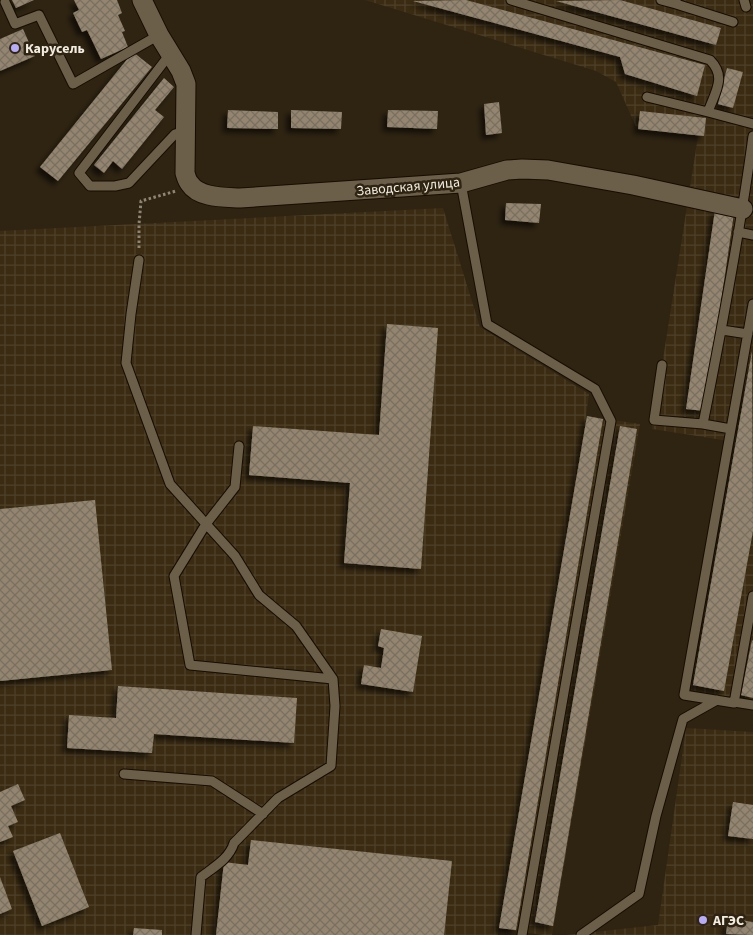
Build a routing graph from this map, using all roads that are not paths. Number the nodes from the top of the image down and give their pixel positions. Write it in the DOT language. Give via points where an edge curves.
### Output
graph roads {
  1 [pos="142,0"];
  2 [pos="511,0"];
  3 [pos="661,0"];
  4 [pos="3,2"];
  5 [pos="676,2"];
  6 [pos="733,22"];
  7 [pos="159,35"];
  8 [pos="170,54"];
  9 [pos="647,98"];
  10 [pos="708,112"];
  11 [pos="753,124"];
  12 [pos="185,131"];
  13 [pos="753,136"];
  14 [pos="461,183"];
  15 [pos="743,209"];
  16 [pos="738,232"];
  17 [pos="753,235"];
  18 [pos="139,260"];
  19 [pos="753,304"];
  20 [pos="722,330"];
  21 [pos="748,334"];
  22 [pos="662,366"];
  23 [pos="703,424"];
  24 [pos="731,429"];
  25 [pos="239,446"];
  26 [pos="206,524"];
  27 [pos="753,596"];
  28 [pos="333,679"];
  29 [pos="717,700"];
  30 [pos="734,702"];
  31 [pos="753,705"];
  32 [pos="124,774"];
  33 [pos="263,814"];
  34 [pos="196,935"];
  35 [pos="522,935"];
  36 [pos="581,935"];
  1 -- 7 [label="street"];
  2 -- 10 [label="lane" via="710,60 718,67 720,77"];
  3 -- 5 [label="lane"];
  4 -- 7 [label="lane" via="15,24 39,15 73,84"];
  5 -- 6 [label="lane"];
  7 -- 8 [label="street"];
  8 -- 12 [label="street" via="186,84"];
  8 -- 12 [label="lane" via="78,173 90,186 129,183 174,134"];
  9 -- 10 [label="lane"];
  10 -- 11 [label="lane"];
  12 -- 14 [label="street, Заводская улица" via="185,172 190,185 213,196 240,198"];
  13 -- 15 [label="lane"];
  14 -- 15 [label="street, Заводская улица" via="508,170 548,170"];
  14 -- 35 [label="lane" via="487,324 595,389 611,421"];
  15 -- 16 [label="lane"];
  16 -- 17 [label="lane"];
  16 -- 20 [label="lane"];
  18 -- 26 [label="lane" via="126,363 170,484"];
  19 -- 21 [label="lane"];
  20 -- 21 [label="lane"];
  20 -- 23 [label="lane"];
  21 -- 24 [label="lane"];
  22 -- 23 [label="lane" via="654,420"];
  23 -- 24 [label="lane"];
  24 -- 29 [label="lane" via="684,695"];
  25 -- 26 [label="lane" via="235,487"];
  26 -- 28 [label="lane" via="235,556 259,595 296,626"];
  26 -- 28 [label="lane" via="174,576 190,665"];
  27 -- 30 [label="lane"];
  28 -- 33 [label="lane" via="335,706 330,766 278,798"];
  29 -- 30 [label="lane"];
  29 -- 36 [label="lane" via="683,719 656,816 639,894"];
  30 -- 31 [label="lane"];
  32 -- 33 [label="lane" via="212,781"];
  33 -- 34 [label="lane" via="234,843 231,852 201,876"];
}
